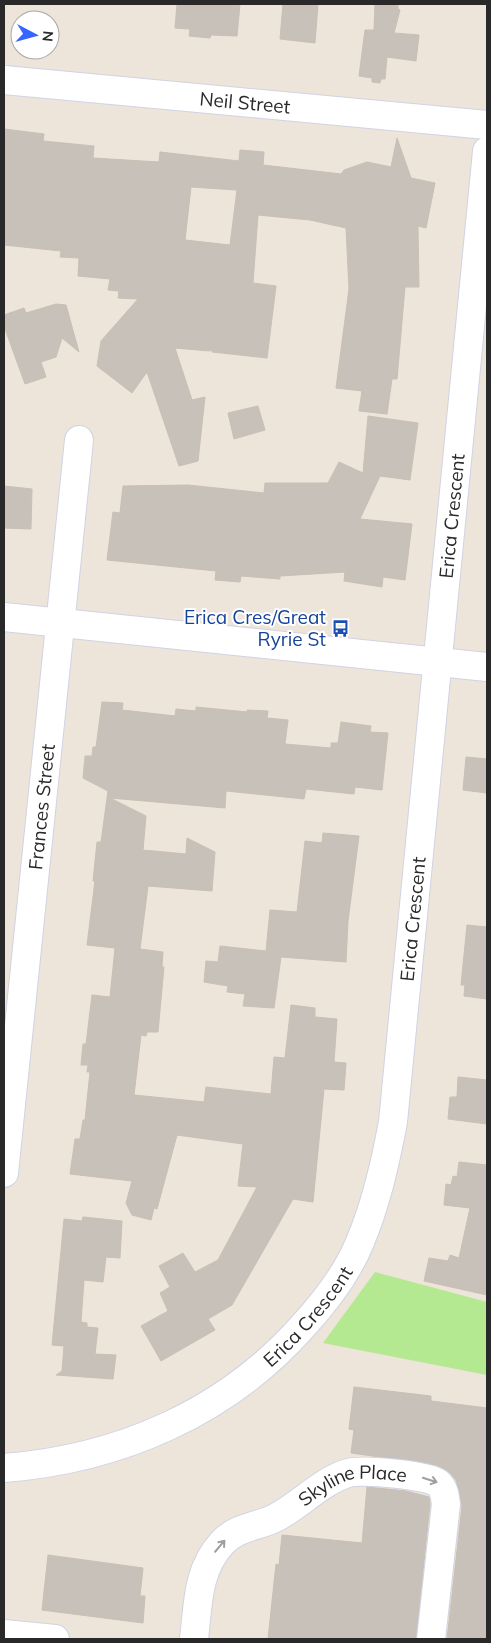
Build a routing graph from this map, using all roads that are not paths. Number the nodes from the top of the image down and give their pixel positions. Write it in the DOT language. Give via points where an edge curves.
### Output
graph roads {
  1 [pos="4,80"];
  2 [pos="487,125"];
  3 [pos="487,151"];
  4 [pos="79,440"];
  5 [pos="4,617"];
  6 [pos="60,623"];
  7 [pos="438,662"];
  8 [pos="487,667"];
  9 [pos="4,1173"];
  10 [pos="4,1468"];
  11 [pos="4,1634"];
  12 [pos="54,1639"];
  13 [pos="194,1639"];
  14 [pos="431,1639"];
  1 -- 2 [label="street, Neil Street"];
  3 -- 7 [label="street, Erica Crescent"];
  4 -- 6 [label="street, Frances Street"];
  5 -- 6 [label="street"];
  6 -- 7 [label="street"];
  6 -- 9 [label="street, Frances Street"];
  7 -- 8 [label="street"];
  7 -- 10 [label="street, Erica Crescent" via="393,1122 383,1174 360,1244 324,1302 278,1353 259,1371 198,1413 129,1443 43,1463"];
  11 -- 12 [label="street"];
  13 -- 14 [label="street, Skyline Place, one-way" via="198,1590 213,1555 223,1541 241,1529 275,1518 336,1478 360,1471 430,1479 442,1488 446,1504"];
}
